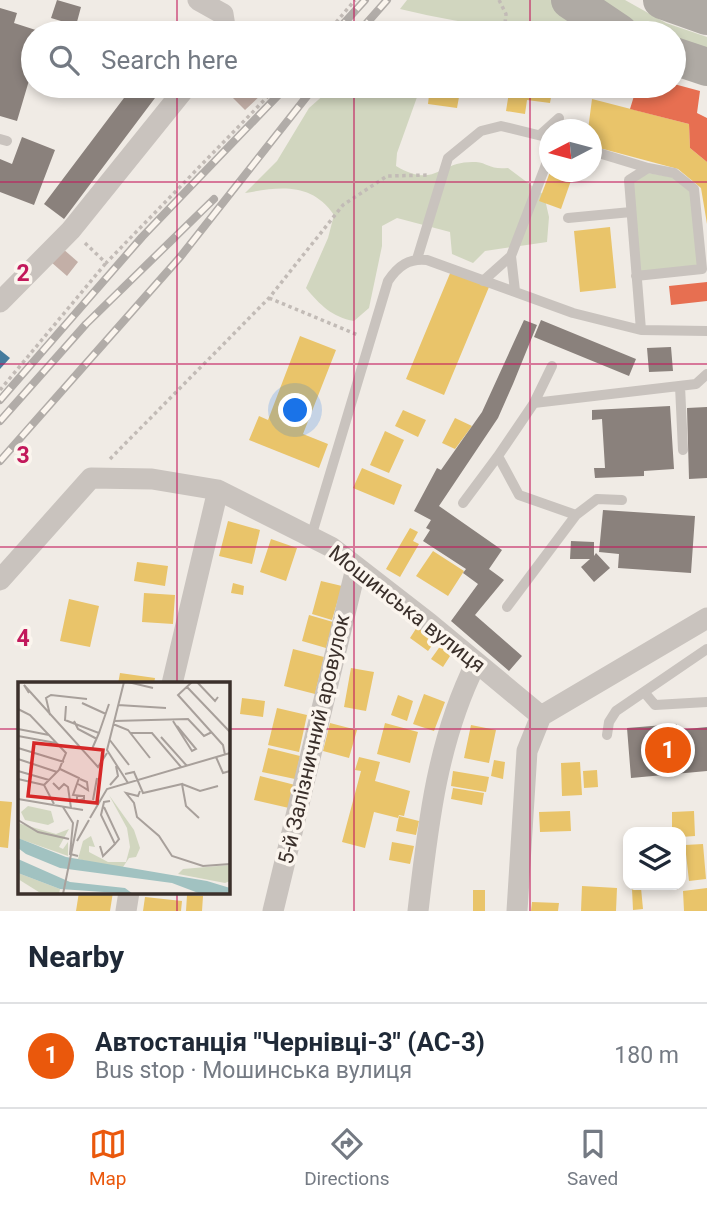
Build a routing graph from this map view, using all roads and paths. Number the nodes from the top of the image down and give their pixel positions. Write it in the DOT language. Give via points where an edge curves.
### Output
graph roads {
  1 [pos="198,0"];
  2 [pos="355,0"];
  3 [pos="499,0"];
  4 [pos="570,0"];
  5 [pos="662,0"];
  6 [pos="707,16"];
  7 [pos="224,21"];
  8 [pos="337,21"];
  9 [pos="505,21"];
  10 [pos="601,21"];
  11 [pos="686,60"];
  12 [pos="707,67"];
  13 [pos="177,98"];
  14 [pos="266,98"];
  15 [pos="539,135"];
  16 [pos="602,154"];
  17 [pos="446,165"];
  18 [pos="648,168"];
  19 [pos="539,182"];
  20 [pos="631,212"];
  21 [pos="568,218"];
  22 [pos="71,230"];
  23 [pos="511,256"];
  24 [pos="417,259"];
  25 [pos="106,264"];
  26 [pos="636,276"];
  27 [pos="483,281"];
  28 [pos="514,292"];
  29 [pos="269,298"];
  30 [pos="0,302"];
  31 [pos="641,330"];
  32 [pos="707,331"];
  33 [pos="370,339"];
  34 [pos="552,366"];
  35 [pos="707,374"];
  36 [pos="680,386"];
  37 [pos="0,390"];
  38 [pos="534,402"];
  39 [pos="683,450"];
  40 [pos="498,456"];
  41 [pos="91,478"];
  42 [pos="218,490"];
  43 [pos="622,500"];
  44 [pos="463,502"];
  45 [pos="576,515"];
  46 [pos="311,537"];
  47 [pos="356,568"];
  48 [pos="0,580"];
  49 [pos="507,607"];
  50 [pos="707,618"];
  51 [pos="707,649"];
  52 [pos="476,663"];
  53 [pos="172,682"];
  54 [pos="644,692"];
  55 [pos="707,702"];
  56 [pos="541,716"];
  57 [pos="607,735"];
  58 [pos="273,911"];
  59 [pos="418,911"];
  60 [pos="516,911"];
  1 -- 7 [label="street" via="223,14"];
  2 -- 8 [label="path"];
  3 -- 9 [label="path"];
  4 -- 10 [label="highway"];
  5 -- 6 [label="highway"];
  11 -- 12 [label="highway"];
  13 -- 22 [label="street"];
  14 -- 25 [label="path"];
  15 -- 17 [label="lane" via="501,126 481,131 448,158"];
  16 -- 18 [label="lane"];
  17 -- 24 [label="lane"];
  17 -- 29 [label="path" via="431,175 387,176 343,205"];
  18 -- 20 [label="lane" via="629,180"];
  18 -- 26 [label="lane" via="674,173 694,188 702,269"];
  19 -- 23 [label="lane"];
  20 -- 21 [label="lane"];
  20 -- 26 [label="lane"];
  22 -- 25 [label="path"];
  22 -- 30 [label="street"];
  23 -- 27 [label="lane"];
  23 -- 28 [label="lane"];
  24 -- 27 [label="lane"];
  24 -- 33 [label="lane" via="397,268 388,281"];
  25 -- 37 [label="path"];
  26 -- 31 [label="lane"];
  27 -- 28 [label="lane"];
  28 -- 31 [label="lane"];
  29 -- 33 [label="path"];
  29 -- 41 [label="path"];
  31 -- 32 [label="lane"];
  33 -- 46 [label="lane"];
  34 -- 38 [label="lane"];
  35 -- 36 [label="lane" via="696,384"];
  36 -- 38 [label="lane"];
  36 -- 39 [label="lane"];
  38 -- 40 [label="lane"];
  40 -- 44 [label="lane"];
  40 -- 45 [label="lane" via="519,495"];
  41 -- 42 [label="street, Мошинська вулиця" via="152,479"];
  41 -- 48 [label="street"];
  42 -- 46 [label="street, Мошинська вулиця"];
  42 -- 53 [label="street"];
  43 -- 45 [label="lane" via="597,499"];
  45 -- 49 [label="lane"];
  46 -- 47 [label="street, Мошинська вулиця"];
  47 -- 52 [label="street, Мошинська вулиця"];
  47 -- 58 [label="street, 5-й Залізничний аровулок"];
  50 -- 56 [label="street"];
  51 -- 54 [label="lane"];
  52 -- 56 [label="street, Мошинська вулиця"];
  52 -- 59 [label="street" via="458,699 440,760"];
  54 -- 55 [label="lane" via="655,705"];
  54 -- 57 [label="lane" via="612,715"];
  56 -- 60 [label="street" via="527,751"];
}
